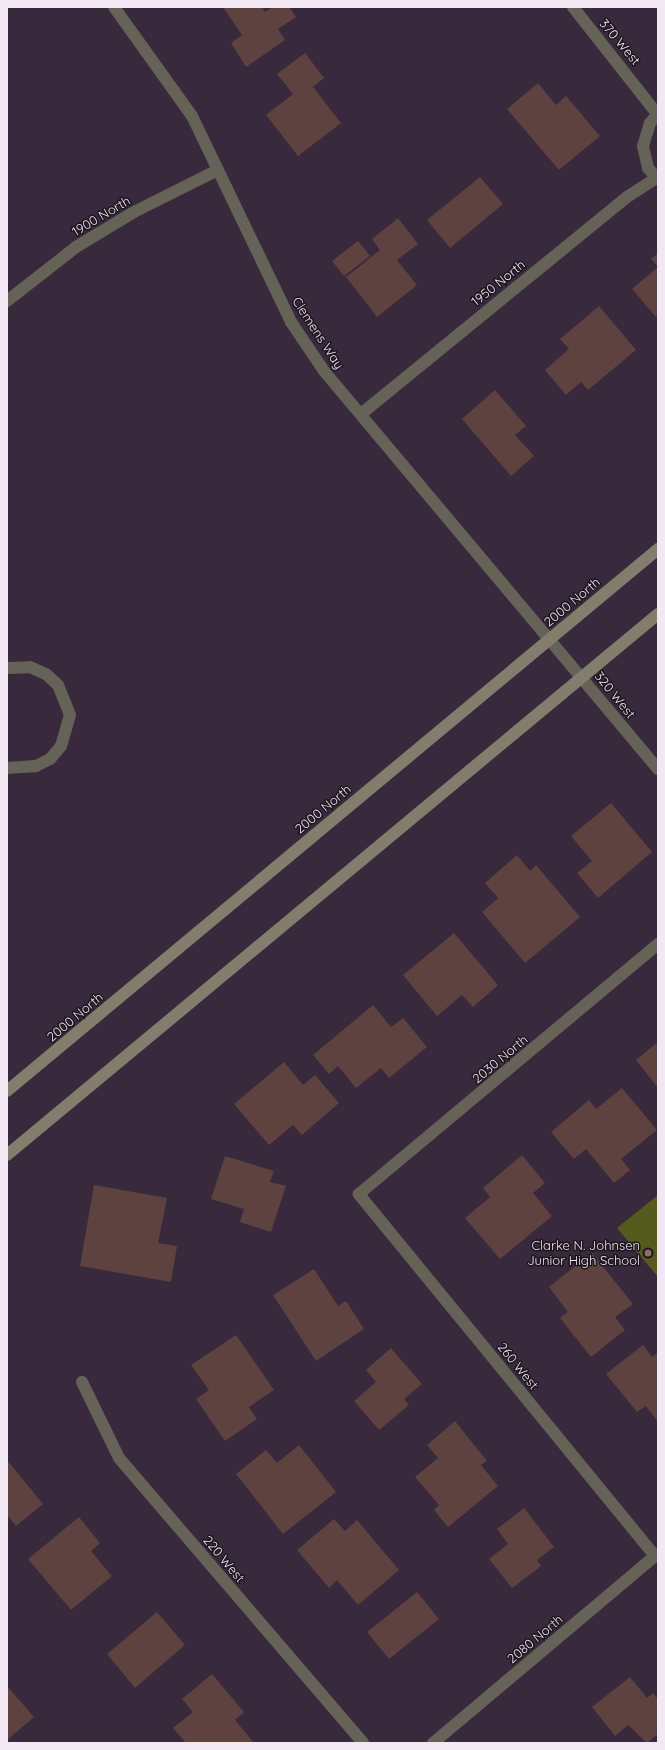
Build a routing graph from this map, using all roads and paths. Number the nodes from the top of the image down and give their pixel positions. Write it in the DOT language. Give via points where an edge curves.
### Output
graph roads {
  1 [pos="114,7"];
  2 [pos="573,7"];
  3 [pos="658,114"];
  4 [pos="218,170"];
  5 [pos="657,178"];
  6 [pos="7,301"];
  7 [pos="361,414"];
  8 [pos="658,549"];
  9 [pos="658,614"];
  10 [pos="550,639"];
  11 [pos="7,668"];
  12 [pos="582,677"];
  13 [pos="7,768"];
  14 [pos="658,769"];
  15 [pos="658,944"];
  16 [pos="7,1091"];
  17 [pos="7,1154"];
  18 [pos="359,1194"];
  19 [pos="82,1382"];
  20 [pos="655,1556"];
  21 [pos="363,1743"];
  22 [pos="433,1743"];
  1 -- 4 [label="street, Clemens Way" via="192,116"];
  2 -- 3 [label="street, 370 West"];
  3 -- 5 [label="street" via="650,123 643,146 648,168"];
  4 -- 6 [label="street, 1900 North" via="134,212 83,243"];
  4 -- 7 [label="street, Clemens Way" via="290,322 324,371"];
  5 -- 7 [label="street, 1950 North" via="627,197"];
  7 -- 10 [label="street, Clemens Way"];
  8 -- 10 [label="street, 2000 North"];
  9 -- 12 [label="street"];
  10 -- 12 [label="street, 320 West"];
  10 -- 16 [label="street, 2000 North"];
  11 -- 13 [label="street" via="30,668 46,674 61,690 70,715 61,746 50,758 36,766"];
  12 -- 14 [label="street, 320 West"];
  12 -- 17 [label="street"];
  15 -- 18 [label="street, 2030 North"];
  18 -- 20 [label="street, 260 West"];
  19 -- 21 [label="street, 220 West" via="120,1458"];
  20 -- 22 [label="street, 2080 North"];
}
